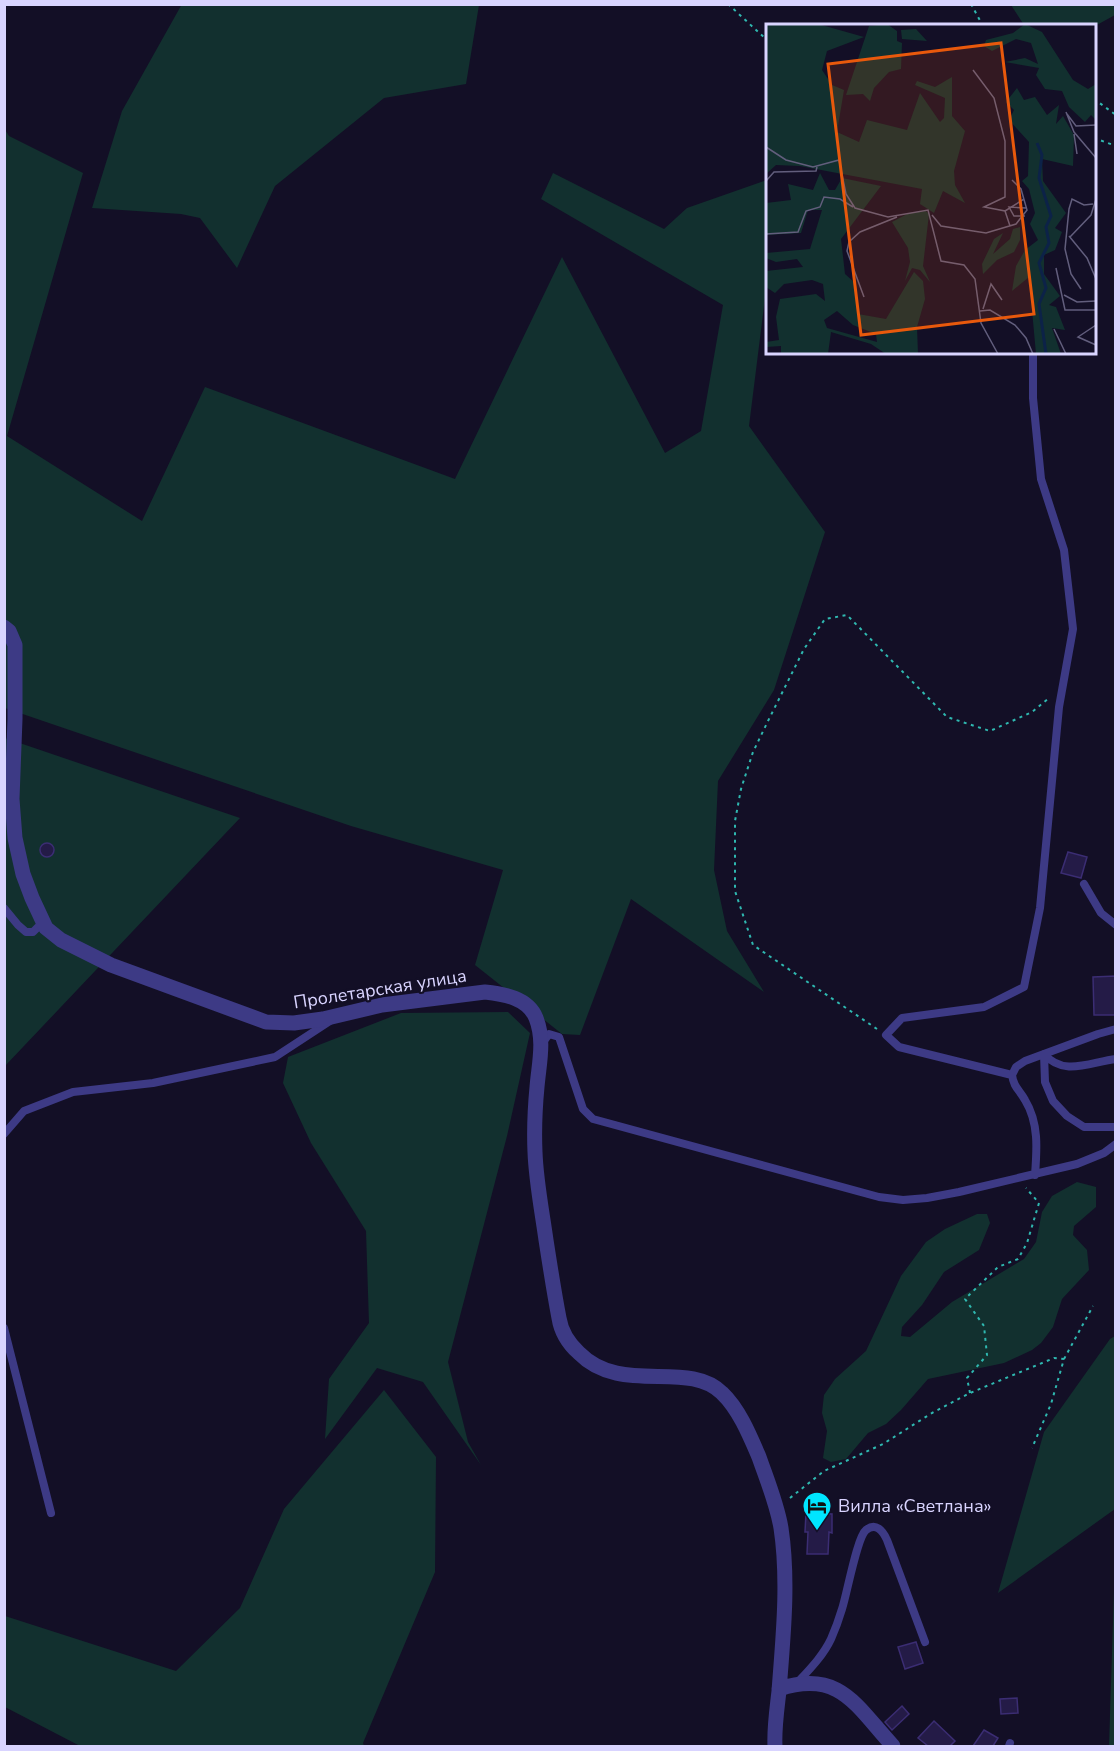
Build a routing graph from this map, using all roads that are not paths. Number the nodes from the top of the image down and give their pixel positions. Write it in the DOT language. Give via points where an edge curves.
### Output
graph roads {
  1 [pos="1033,354"];
  2 [pos="4,627"];
  3 [pos="1084,884"];
  4 [pos="4,908"];
  5 [pos="1116,925"];
  6 [pos="46,928"];
  7 [pos="339,1015"];
  8 [pos="1116,1029"];
  9 [pos="542,1043"];
  10 [pos="1044,1054"];
  11 [pos="1116,1059"];
  12 [pos="1012,1074"];
  13 [pos="1116,1128"];
  14 [pos="4,1134"];
  15 [pos="1116,1144"];
  16 [pos="1035,1175"];
  17 [pos="4,1328"];
  18 [pos="51,1513"];
  19 [pos="925,1642"];
  20 [pos="795,1684"];
  21 [pos="779,1689"];
  22 [pos="775,1746"];
  23 [pos="893,1746"];
  1 -- 12 [label="lane" via="1041,479 1064,550 1072,629 1059,707 1040,908 1024,987 984,1007 902,1018 886,1035 899,1047"];
  2 -- 6 [label="street" via="15,645 15,838 23,874"];
  3 -- 5 [label="lane" via="1101,913"];
  4 -- 6 [label="lane" via="26,932"];
  6 -- 7 [label="street, Пролетарская улица" via="60,940 111,965 266,1022 294,1023"];
  7 -- 9 [label="street, Пролетарская улица" via="428,998 501,994 526,1005 535,1016"];
  7 -- 14 [label="lane" via="275,1057 153,1083 72,1092 24,1111"];
  8 -- 10 [label="lane"];
  9 -- 16 [label="lane" via="549,1035 559,1036 578,1098 593,1119 879,1197 927,1198"];
  9 -- 21 [label="street, Пролетарская улица" via="535,1153 559,1321 570,1344 587,1361 609,1372 693,1378 712,1385 724,1394 740,1418 770,1487 781,1527 784,1568"];
  10 -- 11 [label="lane" via="1063,1067"];
  10 -- 12 [label="lane" via="1024,1061"];
  10 -- 13 [label="lane" via="1045,1082 1053,1101 1067,1116 1084,1126"];
  12 -- 16 [label="lane" via="1014,1086 1034,1119 1038,1145"];
  15 -- 16 [label="lane" via="1077,1164"];
  17 -- 18 [label="lane"];
  19 -- 20 [label="lane" via="887,1539 878,1527 871,1527 858,1545 830,1640"];
  20 -- 21 [label="street"];
  20 -- 23 [label="street" via="824,1684 841,1691"];
  21 -- 22 [label="street, Пролетарская улица"];
}
